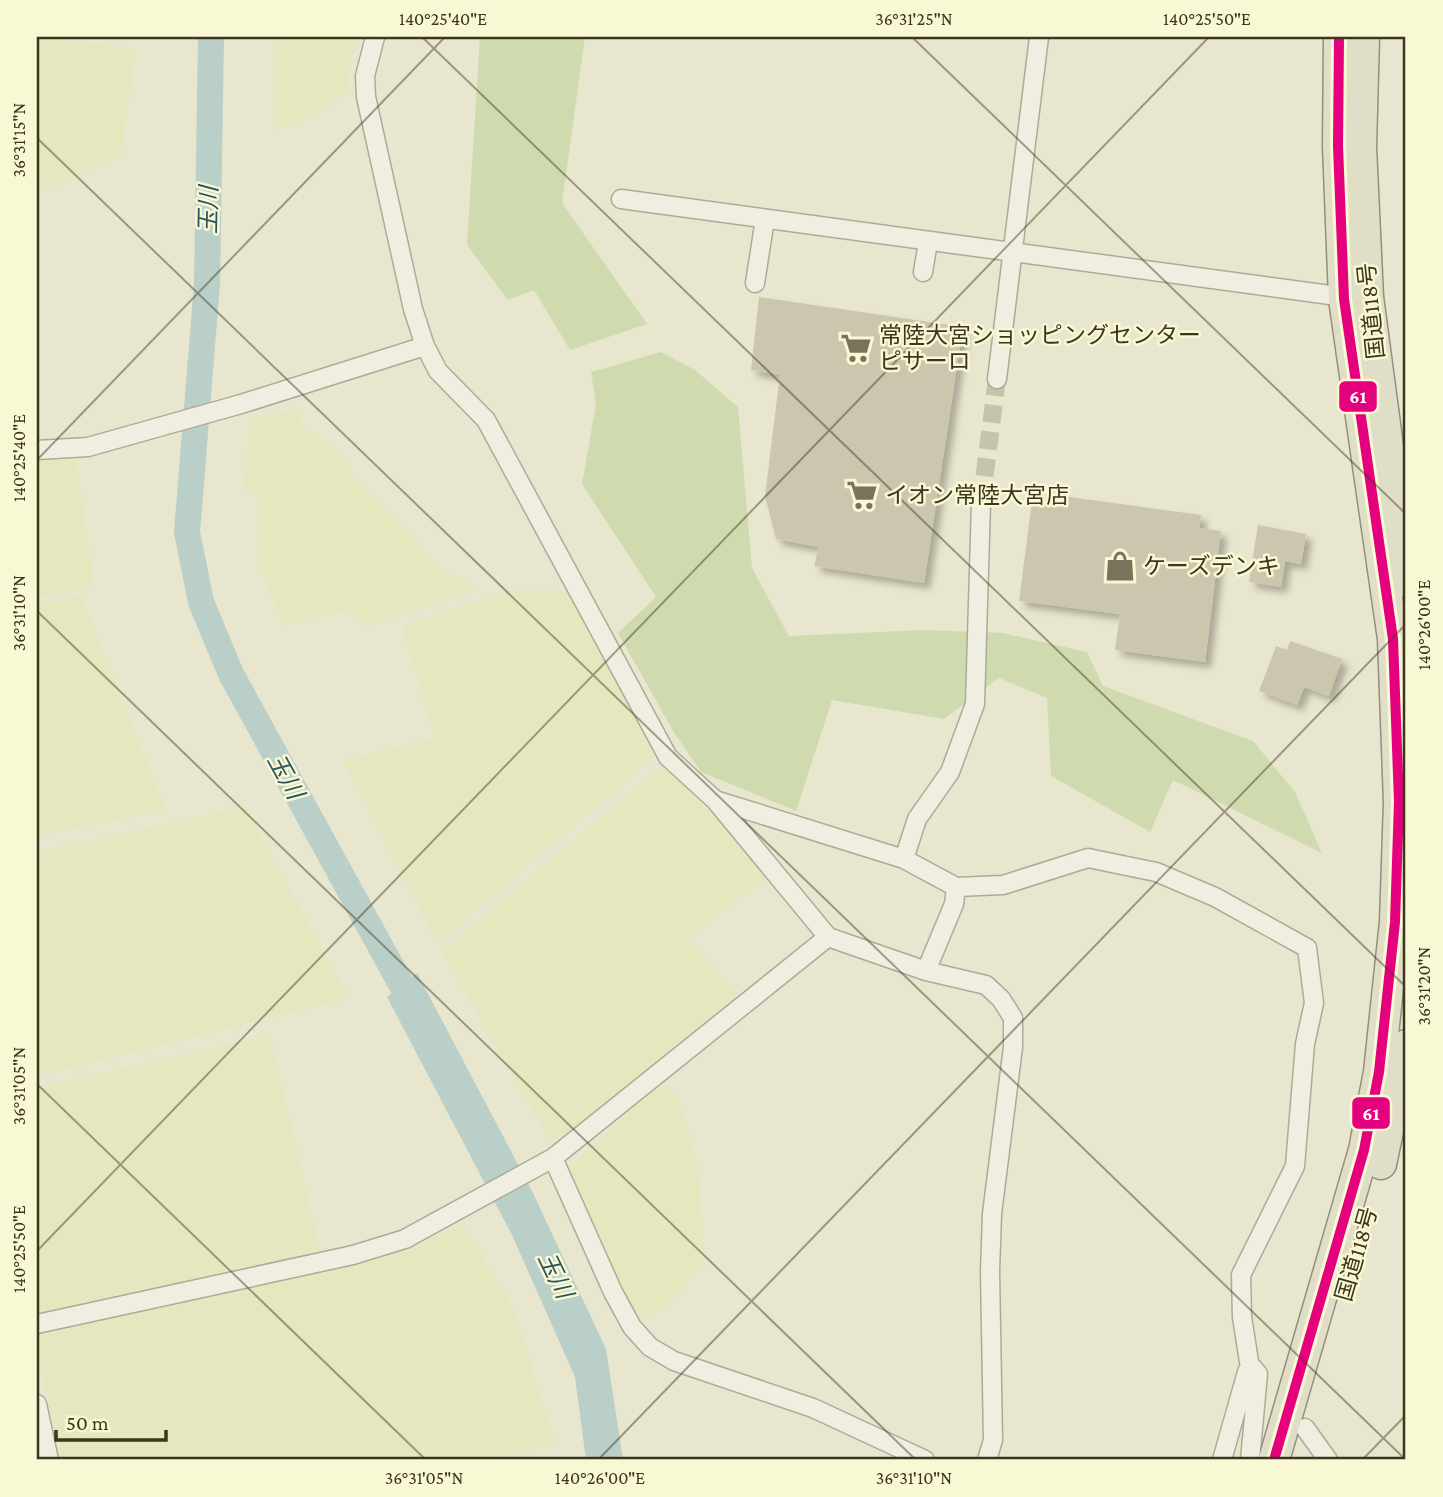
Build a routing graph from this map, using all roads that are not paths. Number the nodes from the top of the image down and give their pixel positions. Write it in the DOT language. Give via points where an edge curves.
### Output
graph roads {
  1 [pos="375,37"];
  2 [pos="1039,37"];
  3 [pos="1339,37"];
  4 [pos="1364,37"];
  5 [pos="621,199"];
  6 [pos="765,219"];
  7 [pos="928,242"];
  8 [pos="1012,253"];
  9 [pos="923,272"];
  10 [pos="755,283"];
  11 [pos="1356,298"];
  12 [pos="425,346"];
  13 [pos="997,379"];
  14 [pos="37,450"];
  15 [pos="981,503"];
  16 [pos="1406,582"];
  17 [pos="715,800"];
  18 [pos="904,859"];
  19 [pos="956,887"];
  20 [pos="1401,923"];
  21 [pos="828,937"];
  22 [pos="926,971"];
  23 [pos="1406,1045"];
  24 [pos="553,1158"];
  25 [pos="37,1324"];
  26 [pos="1250,1368"];
  27 [pos="37,1404"];
  28 [pos="1305,1428"];
  29 [pos="49,1460"];
  30 [pos="925,1460"];
  31 [pos="987,1460"];
  32 [pos="1222,1460"];
  33 [pos="1251,1460"];
  34 [pos="1274,1460"];
  35 [pos="1294,1460"];
  36 [pos="1328,1460"];
  1 -- 12 [label="street" via="365,76 366,97"];
  2 -- 8 [label="street"];
  3 -- 11 [label="highway, 国道118号" via="1338,146"];
  4 -- 11 [label="highway, 国道118号"];
  5 -- 6 [label="street"];
  6 -- 7 [label="street"];
  6 -- 10 [label="street"];
  7 -- 8 [label="street"];
  7 -- 9 [label="street"];
  8 -- 11 [label="street"];
  8 -- 13 [label="street"];
  11 -- 16 [label="highway, 国道118号"];
  11 -- 20 [label="highway, 国道118号" via="1393,639"];
  12 -- 14 [label="street" via="88,447"];
  12 -- 17 [label="street" via="438,371 486,420 668,757"];
  15 -- 18 [label="street" via="975,704 950,772 917,819"];
  17 -- 18 [label="street"];
  17 -- 21 [label="street"];
  18 -- 19 [label="street"];
  19 -- 22 [label="street" via="954,904"];
  19 -- 26 [label="street" via="1003,885 1088,858 1156,872 1215,897 1307,948 1314,1003 1305,1044 1294,1166 1241,1275"];
  20 -- 34 [label="highway, 国道118号" via="1364,1150"];
  21 -- 22 [label="street"];
  21 -- 24 [label="street"];
  22 -- 31 [label="street" via="986,985 1013,1018 992,1214 993,1440"];
  23 -- 28 [label="highway, 国道118号" via="1380,1168"];
  24 -- 25 [label="street" via="405,1240"];
  24 -- 30 [label="street" via="613,1292 632,1327 650,1347 674,1361 813,1408"];
  26 -- 32 [label="street"];
  26 -- 33 [label="street" via="1258,1374"];
  27 -- 29 [label="street"];
  28 -- 35 [label="highway, 国道118号"];
  28 -- 36 [label="street"];
}
